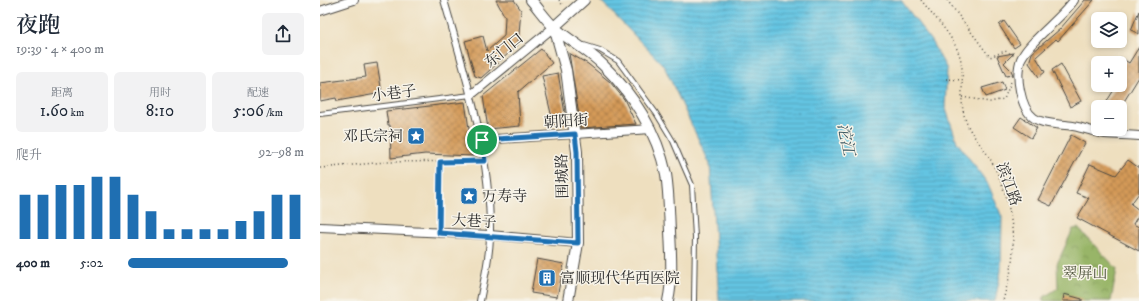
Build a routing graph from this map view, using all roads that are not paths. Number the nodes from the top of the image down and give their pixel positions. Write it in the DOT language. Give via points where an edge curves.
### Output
graph roads {
  1 [pos="354,0"];
  2 [pos="444,0"];
  3 [pos="531,0"];
  4 [pos="584,0"];
  5 [pos="1074,0"];
  6 [pos="320,11"];
  7 [pos="554,27"];
  8 [pos="578,43"];
  9 [pos="471,95"];
  10 [pos="320,114"];
  11 [pos="651,129"];
  12 [pos="575,134"];
  13 [pos="1139,136"];
  14 [pos="482,140"];
  15 [pos="320,227"];
  16 [pos="490,235"];
  17 [pos="578,243"];
  18 [pos="480,301"];
  19 [pos="568,301"];
  20 [pos="668,301"];
  21 [pos="694,301"];
  1 -- 6 [label="street"];
  2 -- 9 [label="street"];
  3 -- 7 [label="street"];
  4 -- 7 [label="street"];
  5 -- 13 [label="street" via="1021,59 1019,91 1027,111 1034,119 1106,134"];
  7 -- 8 [label="street"];
  7 -- 9 [label="street, 东门口"];
  7 -- 12 [label="street, 围城路" via="566,70"];
  8 -- 11 [label="street" via="617,79"];
  8 -- 21 [label="lane" via="600,50 618,62 656,113 673,141 692,185 695,236"];
  9 -- 10 [label="lane, 小巷子"];
  9 -- 14 [label="street"];
  11 -- 12 [label="street, 朝阳街"];
  11 -- 20 [label="street" via="664,167 669,199 671,253"];
  12 -- 14 [label="street, 朝阳街"];
  12 -- 17 [label="street, 围城路"];
  14 -- 16 [label="street"];
  15 -- 16 [label="street, 大巷子"];
  16 -- 17 [label="street, 大巷子"];
  16 -- 18 [label="street"];
  17 -- 19 [label="street, 围城路"];
}
